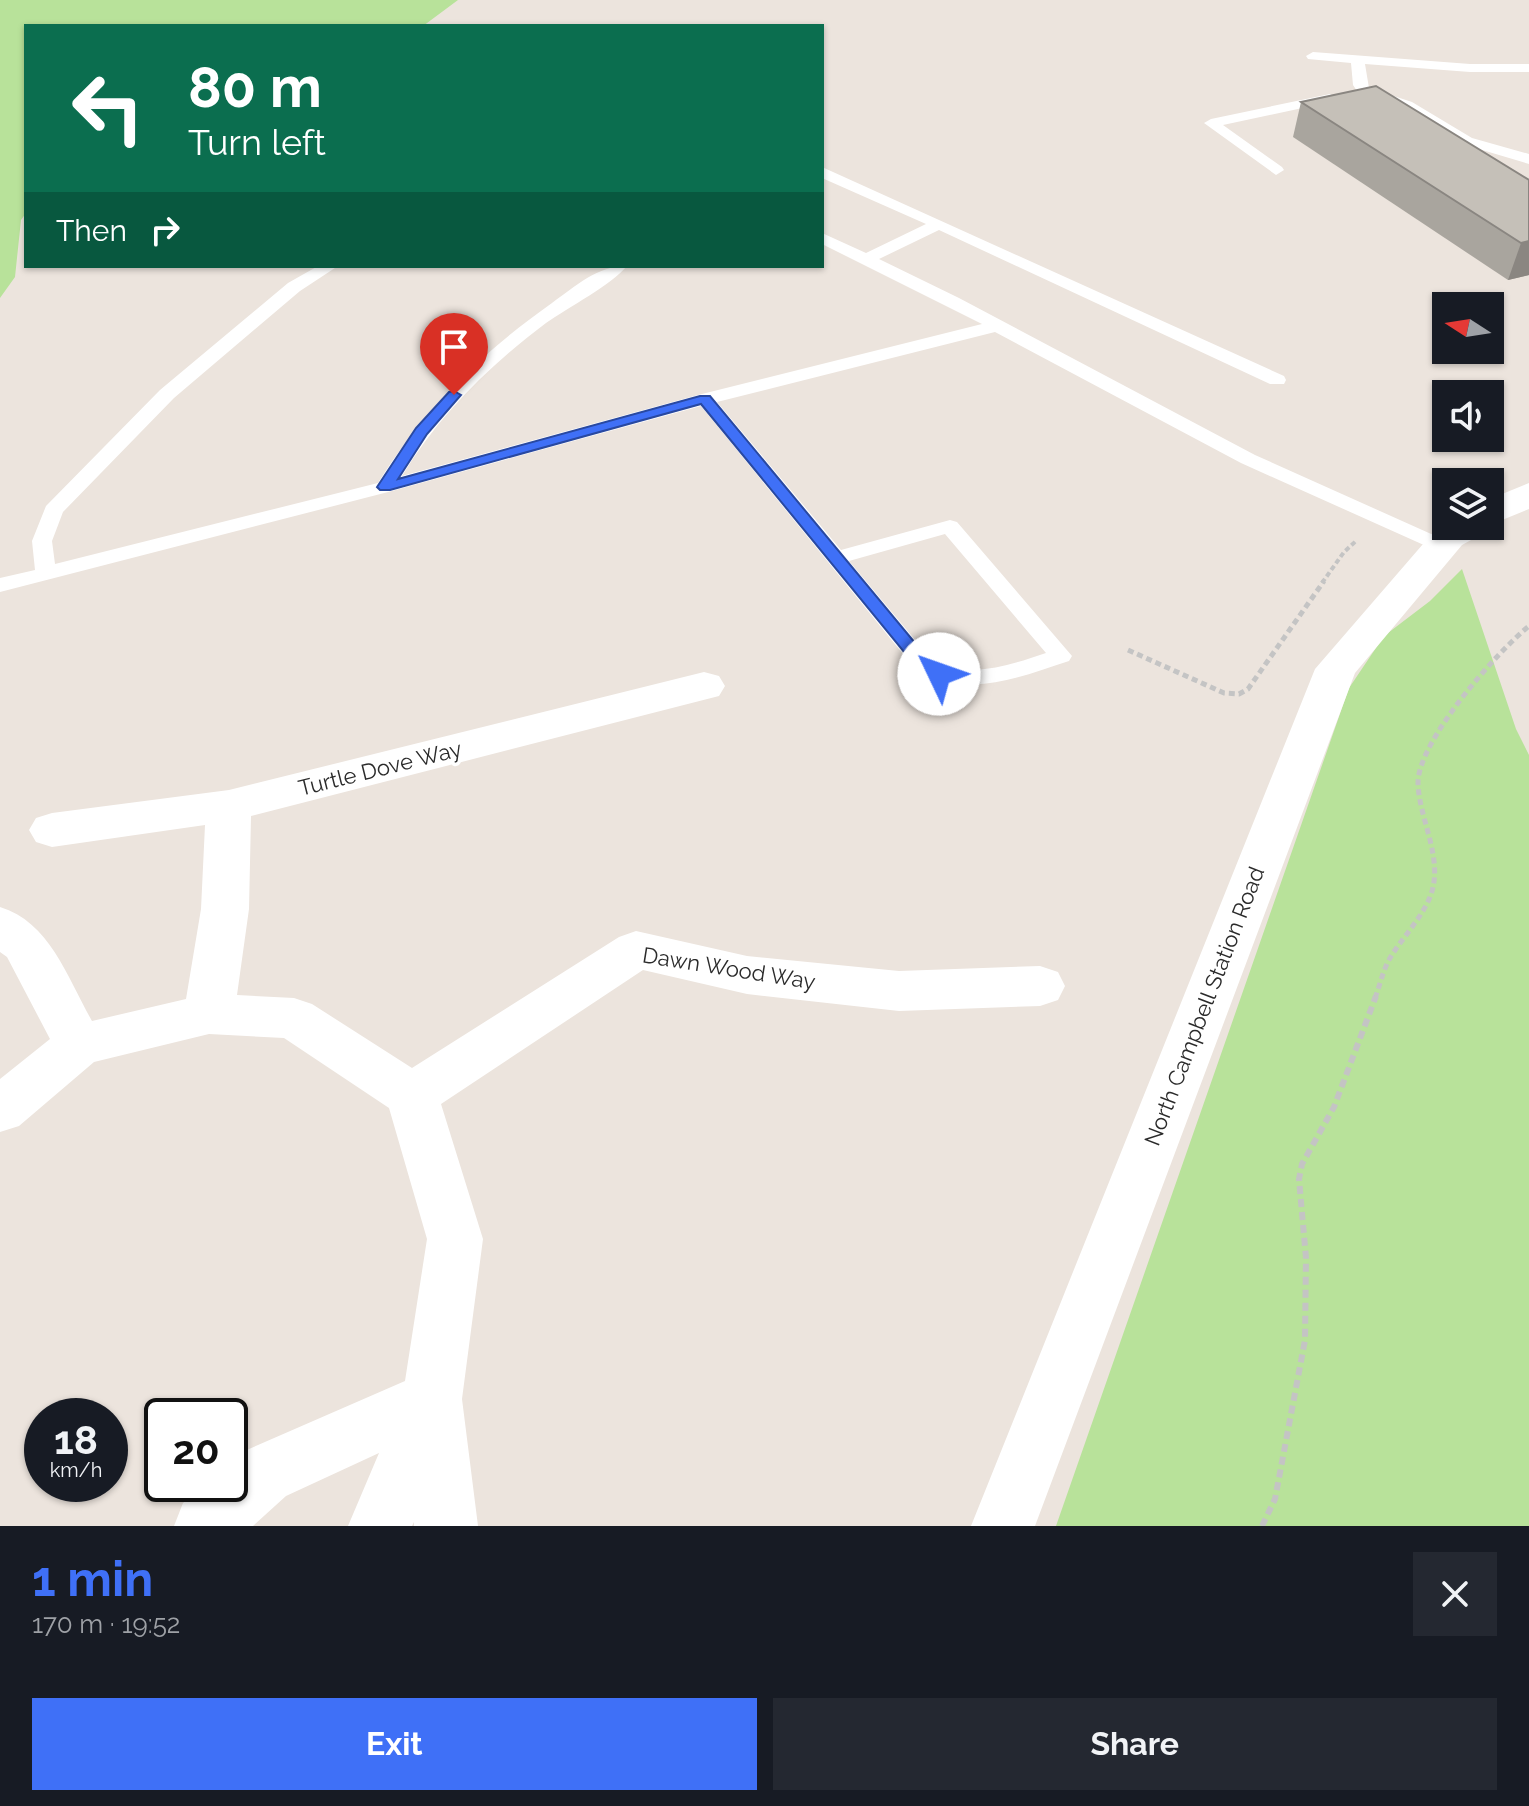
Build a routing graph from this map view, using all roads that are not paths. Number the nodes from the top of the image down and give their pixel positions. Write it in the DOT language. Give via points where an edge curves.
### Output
graph roads {
  1 [pos="1313,56"];
  2 [pos="1357,58"];
  3 [pos="1529,68"];
  4 [pos="1364,91"];
  5 [pos="1467,141"];
  6 [pos="1529,159"];
  7 [pos="1487,166"];
  8 [pos="1276,170"];
  9 [pos="824,173"];
  10 [pos="939,224"];
  11 [pos="824,239"];
  12 [pos="866,259"];
  13 [pos="327,268"];
  14 [pos="616,268"];
  15 [pos="997,326"];
  16 [pos="1277,380"];
  17 [pos="705,399"];
  18 [pos="385,487"];
  19 [pos="1529,494"];
  20 [pos="1504,507"];
  21 [pos="1432,531"];
  22 [pos="1451,540"];
  23 [pos="835,558"];
  24 [pos="46,574"];
  25 [pos="0,585"];
  26 [pos="704,686"];
  27 [pos="229,806"];
  28 [pos="52,830"];
  29 [pos="0,925"];
  30 [pos="1040,986"];
  31 [pos="209,1014"];
  32 [pos="79,1045"];
  33 [pos="412,1095"];
  34 [pos="0,1110"];
  35 [pos="432,1399"];
  36 [pos="206,1526"];
  37 [pos="380,1526"];
  38 [pos="446,1526"];
  39 [pos="1003,1526"];
  1 -- 2 [label="lane"];
  2 -- 3 [label="lane"];
  2 -- 4 [label="lane"];
  4 -- 5 [label="lane" via="1407,105"];
  4 -- 8 [label="lane" via="1211,123"];
  5 -- 6 [label="lane"];
  5 -- 7 [label="lane"];
  9 -- 10 [label="lane"];
  10 -- 12 [label="lane"];
  10 -- 16 [label="lane"];
  11 -- 12 [label="lane"];
  12 -- 15 [label="lane"];
  13 -- 24 [label="lane" via="294,287 167,394 53,510 42,541"];
  14 -- 18 [label="lane" via="528,327 470,377 421,431"];
  15 -- 17 [label="lane"];
  15 -- 21 [label="lane" via="1248,459 1381,520"];
  17 -- 18 [label="lane"];
  17 -- 23 [label="lane"];
  18 -- 24 [label="lane"];
  19 -- 20 [label="street"];
  22 -- 39 [label="street, North Campbell Station Road" via="1336,669"];
  23 -- 23 [label="lane" via="924,665 939,674 985,679 1061,656 950,526"];
  24 -- 25 [label="lane"];
  26 -- 27 [label="street, Turtle Dove Way"];
  27 -- 28 [label="street, Turtle Dove Way"];
  27 -- 31 [label="street" via="225,909"];
  29 -- 32 [label="street" via="24,944"];
  30 -- 33 [label="street, Dawn Wood Way" via="899,991 747,975 636,950"];
  31 -- 32 [label="street"];
  31 -- 33 [label="street" via="294,1018"];
  32 -- 34 [label="street"];
  33 -- 35 [label="street" via="455,1239"];
  35 -- 36 [label="street" via="264,1474"];
  35 -- 37 [label="street"];
  35 -- 38 [label="street"];
}
